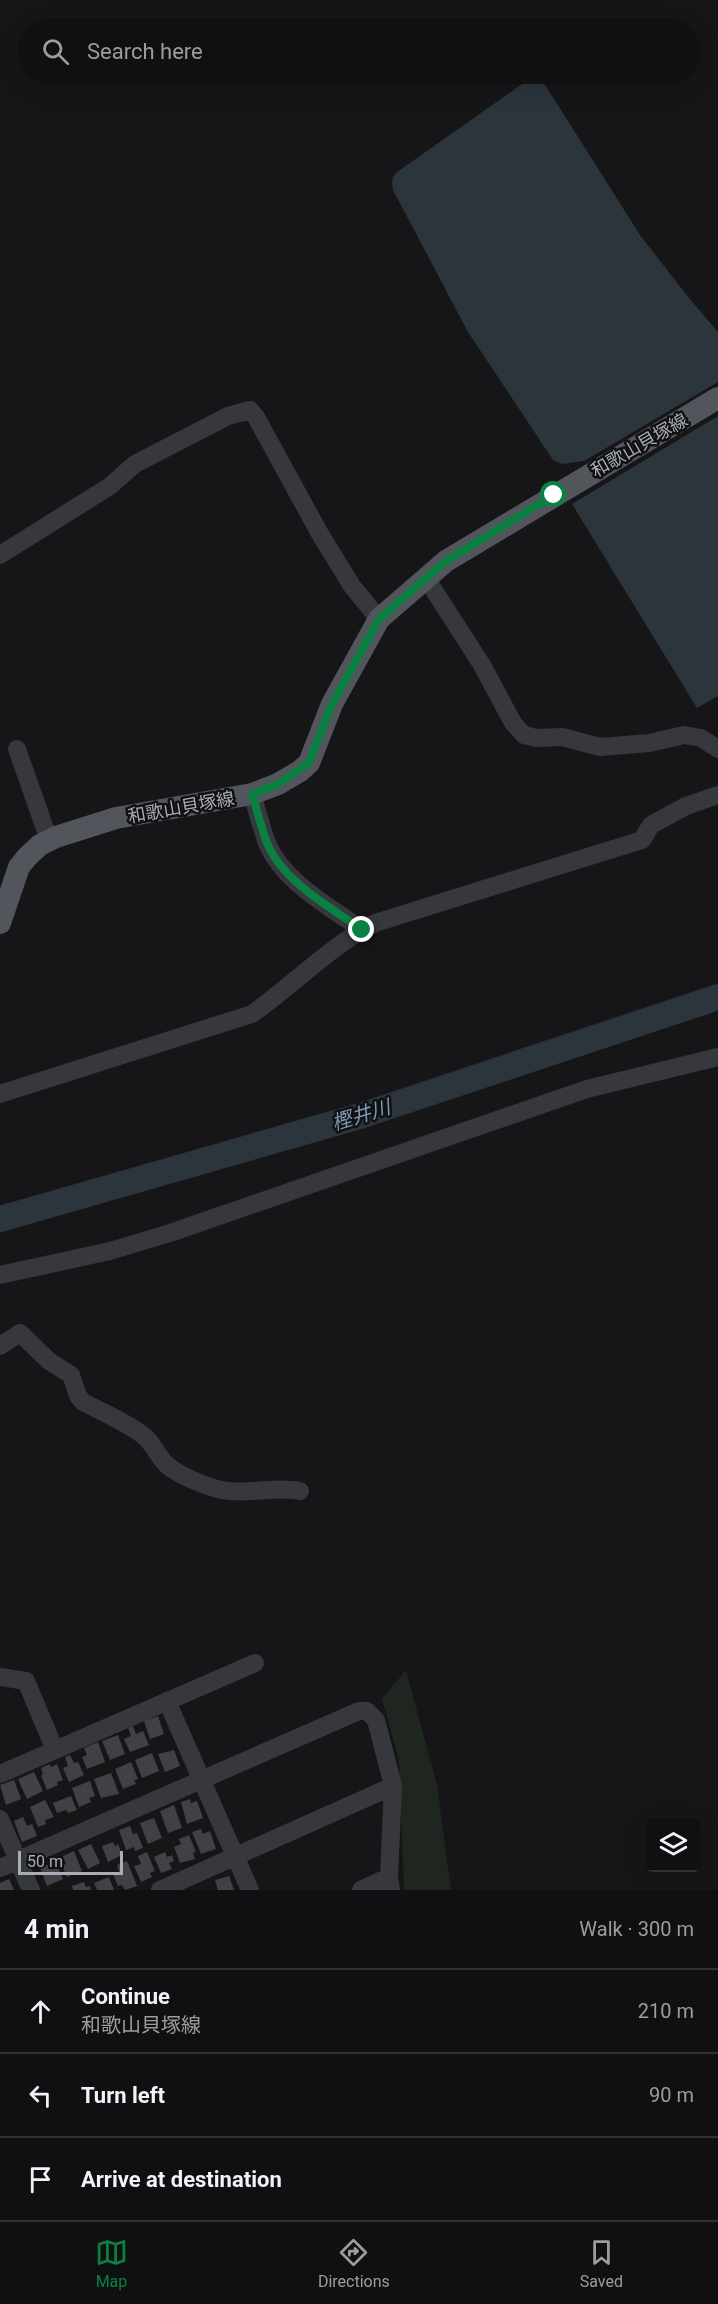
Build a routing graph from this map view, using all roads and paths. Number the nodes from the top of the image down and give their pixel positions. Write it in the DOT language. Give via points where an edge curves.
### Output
graph roads {
  1 [pos="718,398"];
  2 [pos="0,555"];
  3 [pos="426,578"];
  4 [pos="379,619"];
  5 [pos="17,749"];
  6 [pos="718,749"];
  7 [pos="252,794"];
  8 [pos="718,795"];
  9 [pos="49,840"];
  10 [pos="0,923"];
  11 [pos="362,930"];
  12 [pos="718,1057"];
  13 [pos="0,1094"];
  14 [pos="0,1275"];
  15 [pos="0,1346"];
  16 [pos="300,1491"];
  17 [pos="255,1663"];
  18 [pos="0,1677"];
  19 [pos="167,1701"];
  20 [pos="55,1750"];
  21 [pos="0,1774"];
  22 [pos="201,1781"];
  23 [pos="393,1786"];
  24 [pos="0,1819"];
  25 [pos="235,1856"];
  26 [pos="18,1861"];
  27 [pos="0,1868"];
  28 [pos="390,1883"];
  29 [pos="31,1890"];
  30 [pos="160,1890"];
  31 [pos="250,1890"];
  32 [pos="361,1890"];
  1 -- 3 [label="main road, 和歌山貝塚線" via="446,561"];
  2 -- 4 [label="street" via="110,486 135,464 228,416 250,410 352,586"];
  3 -- 4 [label="main road, 和歌山貝塚線"];
  3 -- 6 [label="street" via="524,735 562,737 600,747 632,746 684,735 701,738"];
  4 -- 7 [label="main road, 和歌山貝塚線" via="332,704 309,763 278,784"];
  5 -- 9 [label="street"];
  7 -- 9 [label="main road, 和歌山貝塚線" via="116,818"];
  7 -- 11 [label="street" via="268,844 280,864 296,882"];
  8 -- 11 [label="street" via="686,806 651,825 642,840 401,914"];
  9 -- 10 [label="main road, 和歌山貝塚線" via="19,867"];
  11 -- 13 [label="street" via="252,1014"];
  12 -- 14 [label="street" via="587,1089 130,1245"];
  15 -- 16 [label="street" via="20,1333 49,1361 71,1375 83,1402 141,1433 167,1465 198,1482 221,1490"];
  17 -- 19 [label="street"];
  18 -- 20 [label="street" via="26,1681"];
  19 -- 20 [label="street"];
  19 -- 22 [label="street"];
  20 -- 21 [label="street"];
  22 -- 23 [label="street" via="367,1711 376,1720"];
  22 -- 25 [label="street"];
  22 -- 26 [label="street"];
  23 -- 25 [label="street"];
  23 -- 28 [label="street"];
  24 -- 26 [label="street"];
  25 -- 30 [label="street"];
  25 -- 31 [label="street"];
  26 -- 27 [label="street"];
  26 -- 29 [label="street"];
  28 -- 32 [label="street"];
}
